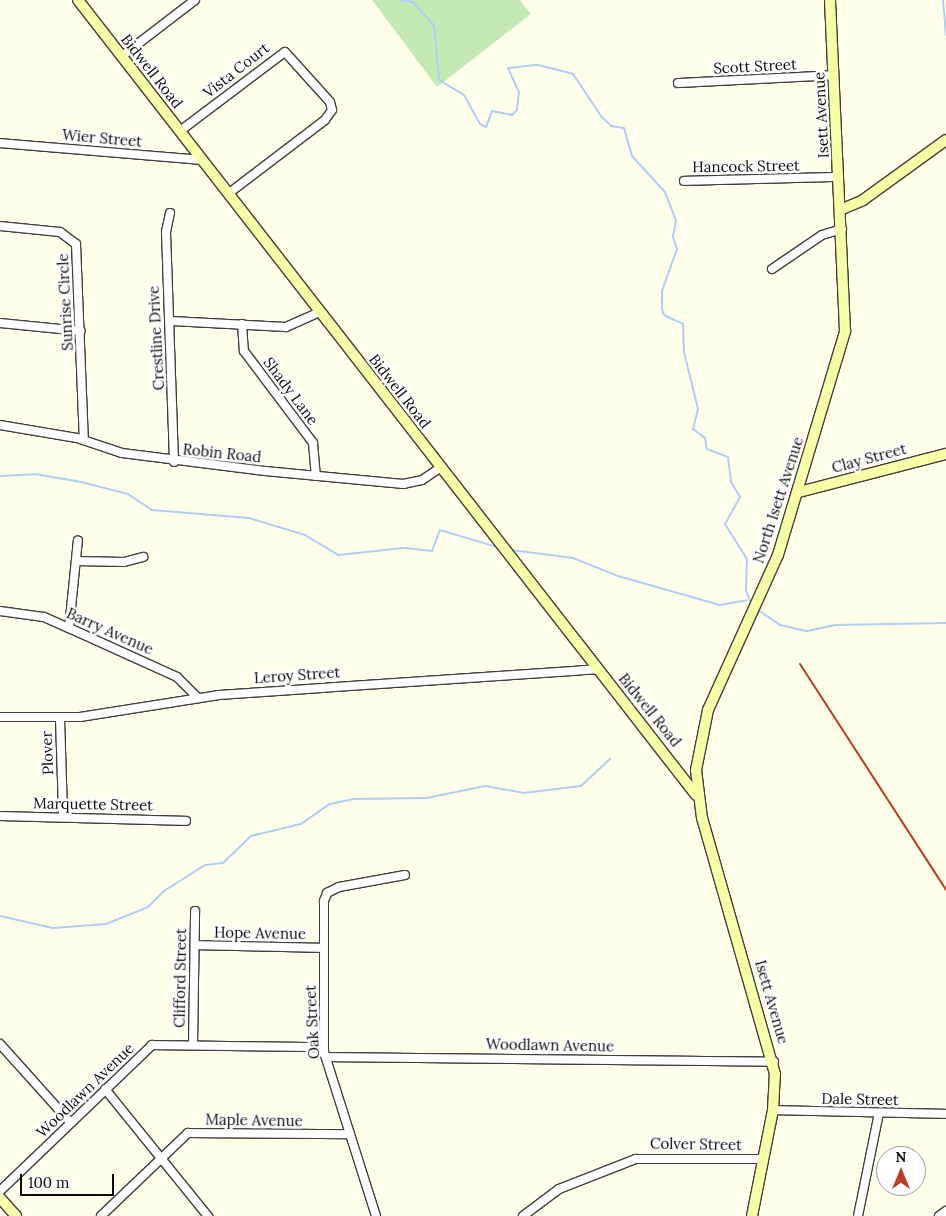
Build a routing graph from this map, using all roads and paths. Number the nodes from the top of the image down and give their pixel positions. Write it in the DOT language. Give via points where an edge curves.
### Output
graph roads {
  1 [pos="78,0"];
  2 [pos="195,0"];
  3 [pos="830,0"];
  4 [pos="122,56"];
  5 [pos="834,75"];
  6 [pos="678,83"];
  7 [pos="180,131"];
  8 [pos="946,140"];
  9 [pos="0,143"];
  10 [pos="201,160"];
  11 [pos="839,177"];
  12 [pos="684,181"];
  13 [pos="228,194"];
  14 [pos="840,210"];
  15 [pos="170,214"];
  16 [pos="0,226"];
  17 [pos="842,229"];
  18 [pos="772,269"];
  19 [pos="319,312"];
  20 [pos="171,321"];
  21 [pos="0,323"];
  22 [pos="242,324"];
  23 [pos="81,331"];
  24 [pos="0,425"];
  25 [pos="84,440"];
  26 [pos="946,454"];
  27 [pos="174,462"];
  28 [pos="440,468"];
  29 [pos="316,476"];
  30 [pos="799,492"];
  31 [pos="78,540"];
  32 [pos="142,557"];
  33 [pos="77,561"];
  34 [pos="0,611"];
  35 [pos="69,628"];
  36 [pos="597,669"];
  37 [pos="198,698"];
  38 [pos="0,717"];
  39 [pos="60,718"];
  40 [pos="699,800"];
  41 [pos="0,816"];
  42 [pos="63,816"];
  43 [pos="186,821"];
  44 [pos="405,875"];
  45 [pos="195,911"];
  46 [pos="195,945"];
  47 [pos="324,948"];
  48 [pos="0,1044"];
  49 [pos="193,1045"];
  50 [pos="324,1047"];
  51 [pos="326,1057"];
  52 [pos="774,1062"];
  53 [pos="105,1089"];
  54 [pos="773,1110"];
  55 [pos="879,1113"];
  56 [pos="946,1114"];
  57 [pos="70,1122"];
  58 [pos="350,1134"];
  59 [pos="163,1156"];
  60 [pos="764,1159"];
  61 [pos="0,1191"];
  62 [pos="0,1198"];
  63 [pos="946,1211"];
  64 [pos="16,1216"];
  65 [pos="101,1216"];
  66 [pos="208,1216"];
  67 [pos="376,1216"];
  68 [pos="523,1216"];
  69 [pos="752,1216"];
  70 [pos="858,1216"];
  71 [pos="939,1216"];
  1 -- 4 [label="street, Bidwell Road"];
  2 -- 4 [label="street"];
  3 -- 5 [label="street, Isett Avenue"];
  4 -- 7 [label="street, Bidwell Road"];
  5 -- 6 [label="street, Scott Street"];
  5 -- 11 [label="street, Isett Avenue"];
  7 -- 10 [label="street, Bidwell Road"];
  7 -- 13 [label="street, Vista Court" via="285,52 330,102 332,110 325,120"];
  8 -- 14 [label="street" via="863,200"];
  9 -- 10 [label="street, Wier Street"];
  10 -- 13 [label="street, Bidwell Road"];
  11 -- 12 [label="street, Hancock Street"];
  11 -- 14 [label="street, Isett Avenue"];
  13 -- 19 [label="street, Bidwell Road"];
  14 -- 17 [label="street, Isett Avenue"];
  15 -- 20 [label="street, Crestline Drive" via="166,232"];
  16 -- 23 [label="street, Sunrise Circle" via="60,232 72,239 78,251"];
  17 -- 18 [label="street" via="822,235"];
  17 -- 30 [label="street, North Isett Avenue" via="845,331"];
  19 -- 22 [label="street" via="286,327"];
  19 -- 28 [label="street, Bidwell Road"];
  20 -- 22 [label="street"];
  20 -- 27 [label="street, Crestline Drive"];
  21 -- 23 [label="street"];
  22 -- 29 [label="street, Shady Lane" via="244,351 312,443"];
  23 -- 25 [label="street, Sunrise Circle"];
  24 -- 25 [label="street, Robin Road"];
  25 -- 27 [label="street, Robin Road"];
  26 -- 30 [label="street, Clay Street"];
  27 -- 29 [label="street, Robin Road"];
  28 -- 29 [label="street, Robin Road" via="422,480 403,484"];
  28 -- 36 [label="street, Bidwell Road"];
  30 -- 40 [label="street, North Isett Avenue" via="772,570 708,710 698,750"];
  31 -- 33 [label="street"];
  32 -- 33 [label="street" via="124,562"];
  33 -- 35 [label="street"];
  34 -- 35 [label="street, Barry Avenue" via="44,617"];
  35 -- 37 [label="street, Barry Avenue" via="177,677"];
  36 -- 37 [label="street, Leroy Street"];
  36 -- 40 [label="street, Bidwell Road" via="688,780"];
  37 -- 39 [label="street, Leroy Street"];
  38 -- 39 [label="street, Leroy Street"];
  39 -- 42 [label="street, Plover"];
  40 -- 52 [label="street, Isett Avenue"];
  41 -- 42 [label="street, Marquette Street"];
  42 -- 43 [label="street, Marquette Street"];
  44 -- 47 [label="street, Oak Street" via="339,888 324,897"];
  45 -- 46 [label="street, Clifford Street"];
  46 -- 47 [label="street, Hope Avenue"];
  46 -- 49 [label="street, Clifford Street"];
  47 -- 50 [label="street, Oak Street"];
  48 -- 57 [label="street"];
  49 -- 50 [label="street, Woodlawn Avenue"];
  49 -- 53 [label="street, Woodlawn Avenue" via="152,1045"];
  50 -- 51 [label="street, Oak Street"];
  51 -- 52 [label="street, Woodlawn Avenue"];
  51 -- 58 [label="street, Oak Street"];
  52 -- 54 [label="street, Isett Avenue"];
  53 -- 57 [label="street, Woodlawn Avenue"];
  53 -- 59 [label="street"];
  54 -- 55 [label="street, Dale Street"];
  54 -- 60 [label="street, Isett Avenue"];
  55 -- 56 [label="street, Dale Street"];
  55 -- 70 [label="street"];
  57 -- 61 [label="street, Woodlawn Avenue"];
  58 -- 59 [label="street, Maple Avenue" via="192,1133"];
  58 -- 67 [label="street, Oak Street"];
  59 -- 65 [label="street, Maple Avenue"];
  59 -- 66 [label="street"];
  60 -- 68 [label="street, Colver Street" via="636,1159 559,1189"];
  60 -- 69 [label="street, Isett Avenue"];
  62 -- 64 [label="street"];
  63 -- 71 [label="street"];
}
